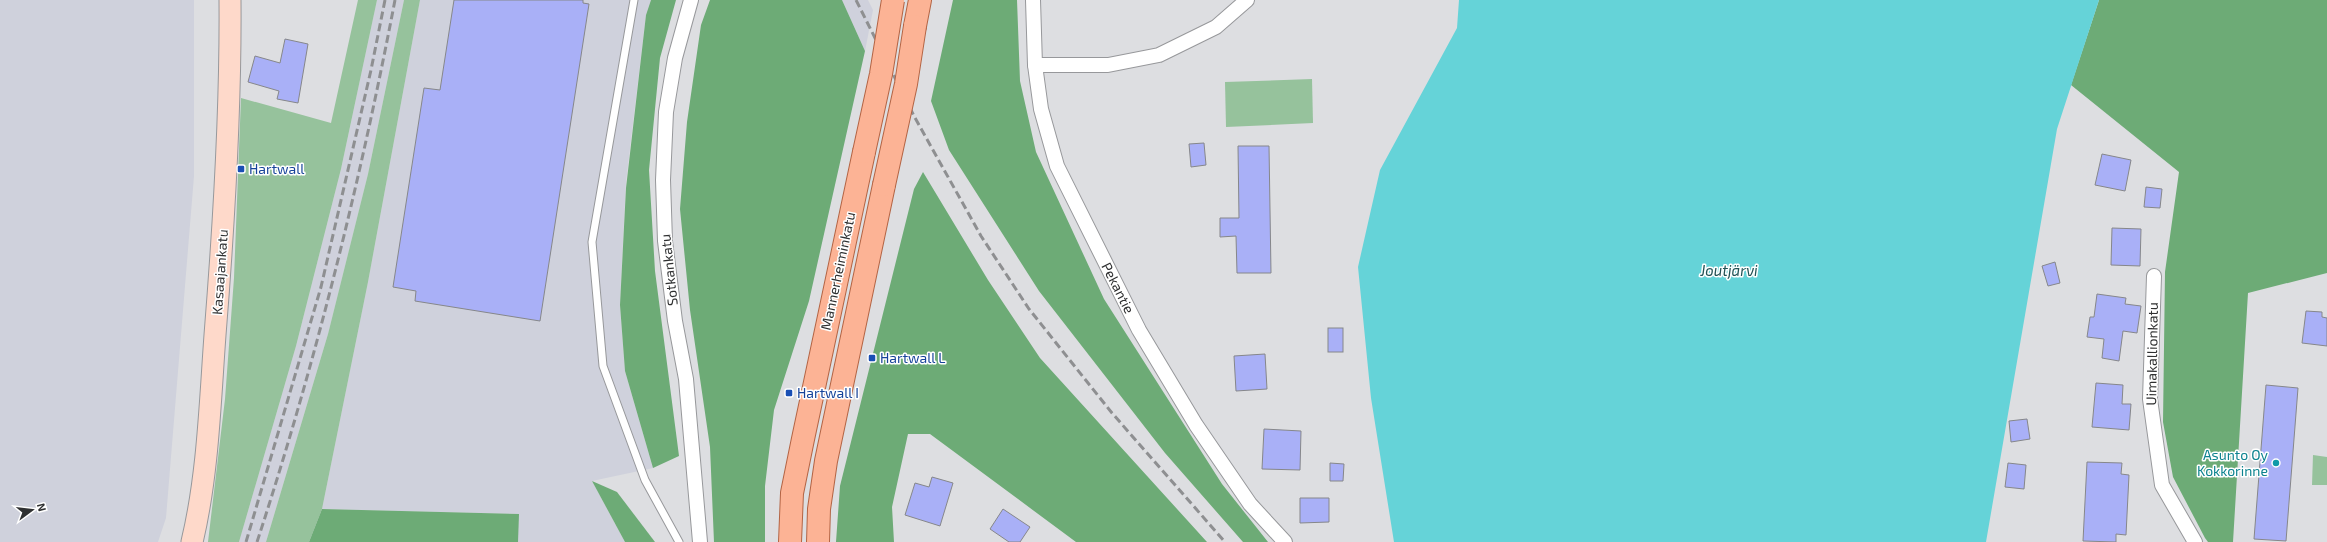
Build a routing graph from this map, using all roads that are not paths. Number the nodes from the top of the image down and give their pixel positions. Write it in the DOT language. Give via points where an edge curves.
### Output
graph roads {
  1 [pos="230,0"];
  2 [pos="634,0"];
  3 [pos="691,0"];
  4 [pos="893,0"];
  5 [pos="920,0"];
  6 [pos="1033,0"];
  7 [pos="1247,0"];
  8 [pos="1035,65"];
  9 [pos="2154,276"];
  10 [pos="192,542"];
  11 [pos="679,542"];
  12 [pos="700,542"];
  13 [pos="790,542"];
  14 [pos="818,542"];
  15 [pos="1285,542"];
  16 [pos="2195,542"];
  1 -- 10 [label="street, Kasaajankatu" via="227,186 203,479"];
  2 -- 11 [label="lane" via="592,242 603,366 645,480"];
  3 -- 12 [label="street, Sotkankatu" via="675,58 667,104 663,180 666,241 675,321 686,379"];
  4 -- 13 [label="main road, Mannerheiminkatu, bridge" via="881,74 802,439 792,493"];
  5 -- 14 [label="main road, Mannerheiminkatu, bridge" via="906,84 826,461 819,509"];
  6 -- 8 [label="street, Pekantie"];
  7 -- 8 [label="street" via="1216,27 1159,55 1108,65"];
  8 -- 15 [label="street, Pekantie" via="1041,109 1057,166 1139,330 1205,438 1250,504"];
  9 -- 16 [label="street, Uimakallionkatu" via="2150,398 2162,485"];
}
